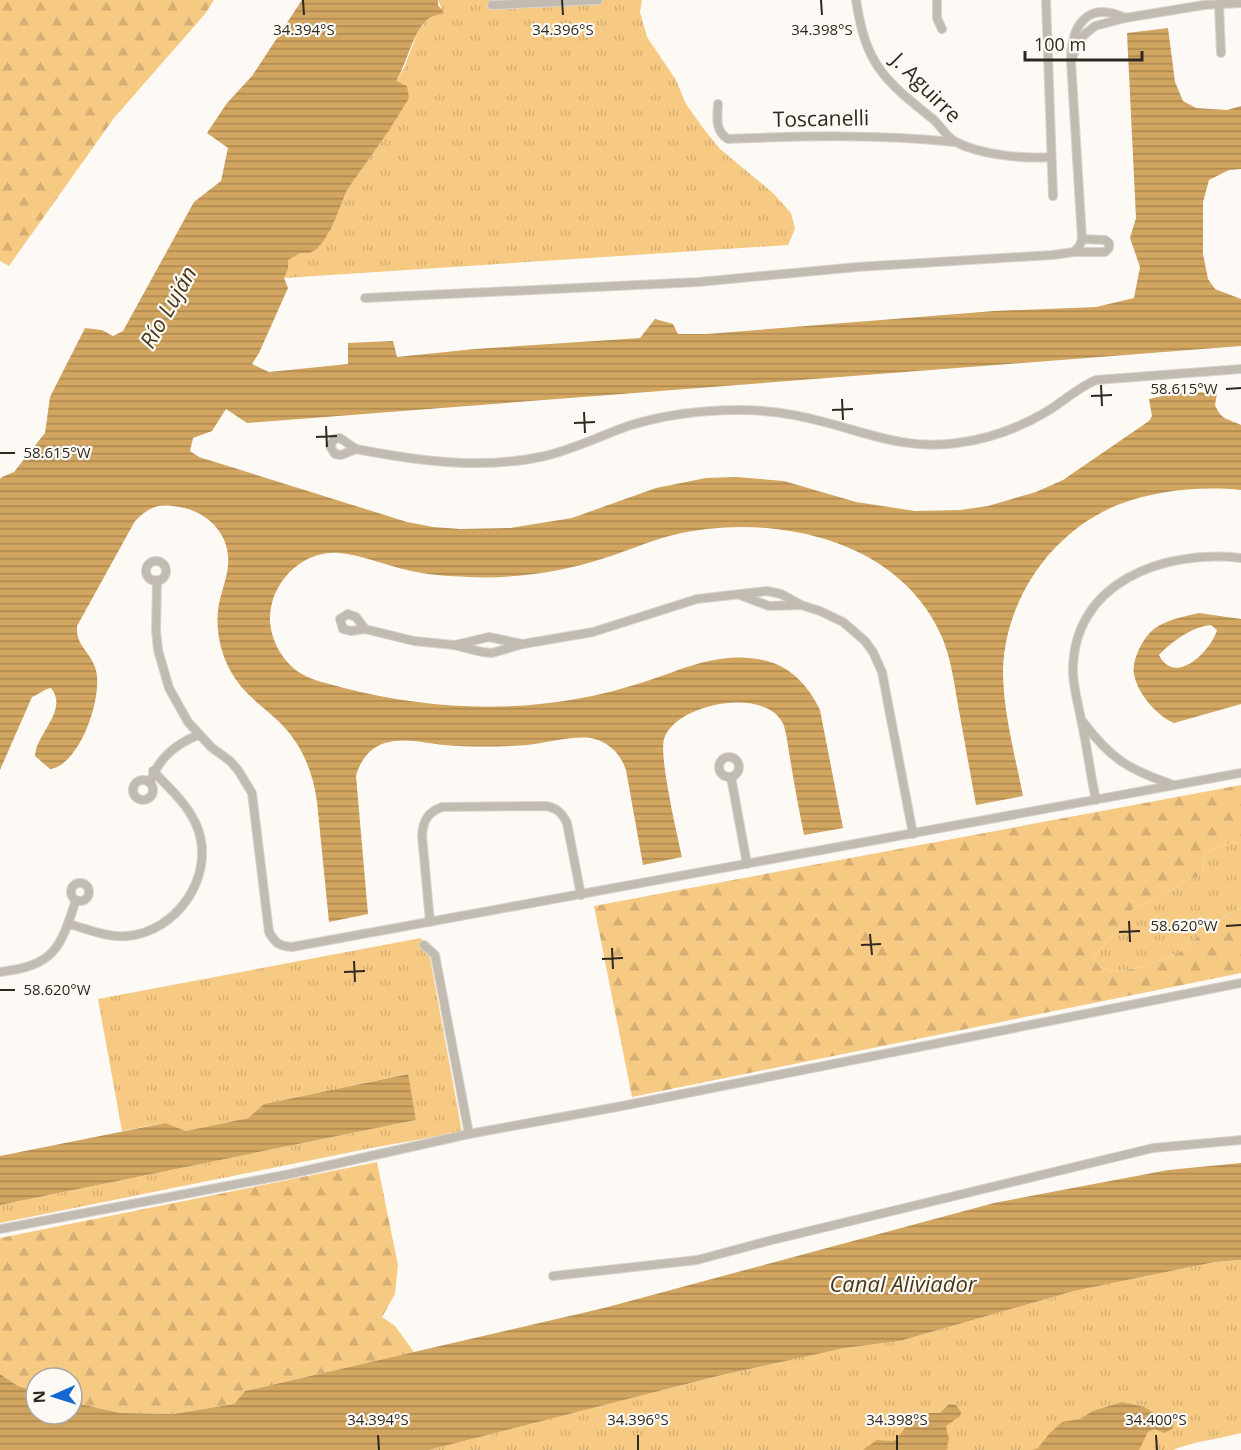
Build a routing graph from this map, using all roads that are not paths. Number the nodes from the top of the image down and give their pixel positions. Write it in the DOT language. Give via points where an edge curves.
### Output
graph roads {
  1 [pos="598,0"];
  2 [pos="856,0"];
  3 [pos="937,0"];
  4 [pos="1046,0"];
  5 [pos="1241,3"];
  6 [pos="1219,4"];
  7 [pos="492,5"];
  8 [pos="1125,18"];
  9 [pos="942,29"];
  10 [pos="1221,53"];
  11 [pos="1071,61"];
  12 [pos="718,104"];
  13 [pos="954,142"];
  14 [pos="1051,157"];
  15 [pos="1053,196"];
  16 [pos="1082,239"];
  17 [pos="1074,252"];
  18 [pos="365,297"];
  19 [pos="1241,369"];
  20 [pos="356,449"];
  21 [pos="1241,558"];
  22 [pos="157,580"];
  23 [pos="740,595"];
  24 [pos="801,605"];
  25 [pos="365,629"];
  26 [pos="523,644"];
  27 [pos="453,645"];
  28 [pos="1082,720"];
  29 [pos="199,735"];
  30 [pos="153,771"];
  31 [pos="1241,773"];
  32 [pos="730,777"];
  33 [pos="150,783"];
  34 [pos="1173,785"];
  35 [pos="1096,800"];
  36 [pos="913,834"];
  37 [pos="747,864"];
  38 [pos="581,895"];
  39 [pos="76,900"];
  40 [pos="430,922"];
  41 [pos="69,924"];
  42 [pos="424,945"];
  43 [pos="0,972"];
  44 [pos="1241,983"];
  45 [pos="470,1134"];
  46 [pos="1241,1140"];
  47 [pos="0,1229"];
  48 [pos="553,1276"];
  1 -- 7 [label="street"];
  2 -- 13 [label="street, J. Aguirre" via="863,38 882,73"];
  3 -- 9 [label="street" via="937,18"];
  4 -- 14 [label="street"];
  5 -- 6 [label="street"];
  6 -- 8 [label="street"];
  6 -- 10 [label="street"];
  8 -- 11 [label="street" via="1088,30 1079,39"];
  8 -- 11 [label="street" via="1101,11 1082,21 1074,30"];
  11 -- 16 [label="street"];
  12 -- 13 [label="street, Toscanelli" via="717,127 728,139 836,135"];
  13 -- 14 [label="street, J. Aguirre" via="991,152"];
  14 -- 15 [label="street"];
  16 -- 17 [label="street"];
  16 -- 17 [label="street" via="1105,240 1109,248 1105,252"];
  17 -- 18 [label="street" via="699,282"];
  19 -- 20 [label="street" via="1096,380 1010,430 957,443 900,443 807,418 738,410 647,421 564,451 516,461 466,463"];
  21 -- 28 [label="street" via="1199,557 1155,565 1131,575 1108,592 1089,616 1077,646 1073,673"];
  22 -- 29 [label="street" via="156,630 164,671 178,706"];
  23 -- 24 [label="street" via="769,606"];
  23 -- 24 [label="street" via="775,592"];
  23 -- 26 [label="street" via="697,599 593,632"];
  24 -- 36 [label="street" via="843,622 865,641 878,661"];
  25 -- 27 [label="street" via="414,641"];
  26 -- 27 [label="street" via="489,638"];
  26 -- 27 [label="street" via="492,653"];
  28 -- 34 [label="street" via="1120,762"];
  28 -- 35 [label="street"];
  29 -- 30 [label="street" via="184,740"];
  29 -- 40 [label="street" via="234,765 252,793 267,925 275,943 292,947"];
  30 -- 33 [label="street"];
  30 -- 41 [label="street" via="186,805 199,830 200,874 192,893 160,926 142,933 108,935"];
  31 -- 34 [label="street"];
  32 -- 37 [label="street"];
  34 -- 35 [label="street"];
  35 -- 36 [label="street"];
  36 -- 37 [label="street"];
  37 -- 38 [label="street"];
  38 -- 40 [label="street"];
  38 -- 40 [label="street" via="567,823 555,808 442,807 430,813 422,825"];
  39 -- 41 [label="street"];
  41 -- 43 [label="street" via="50,956 37,964"];
  42 -- 45 [label="street" via="435,955"];
  44 -- 45 [label="street"];
  45 -- 47 [label="street" via="290,1174"];
  46 -- 48 [label="street" via="1153,1148 697,1260"];
}
